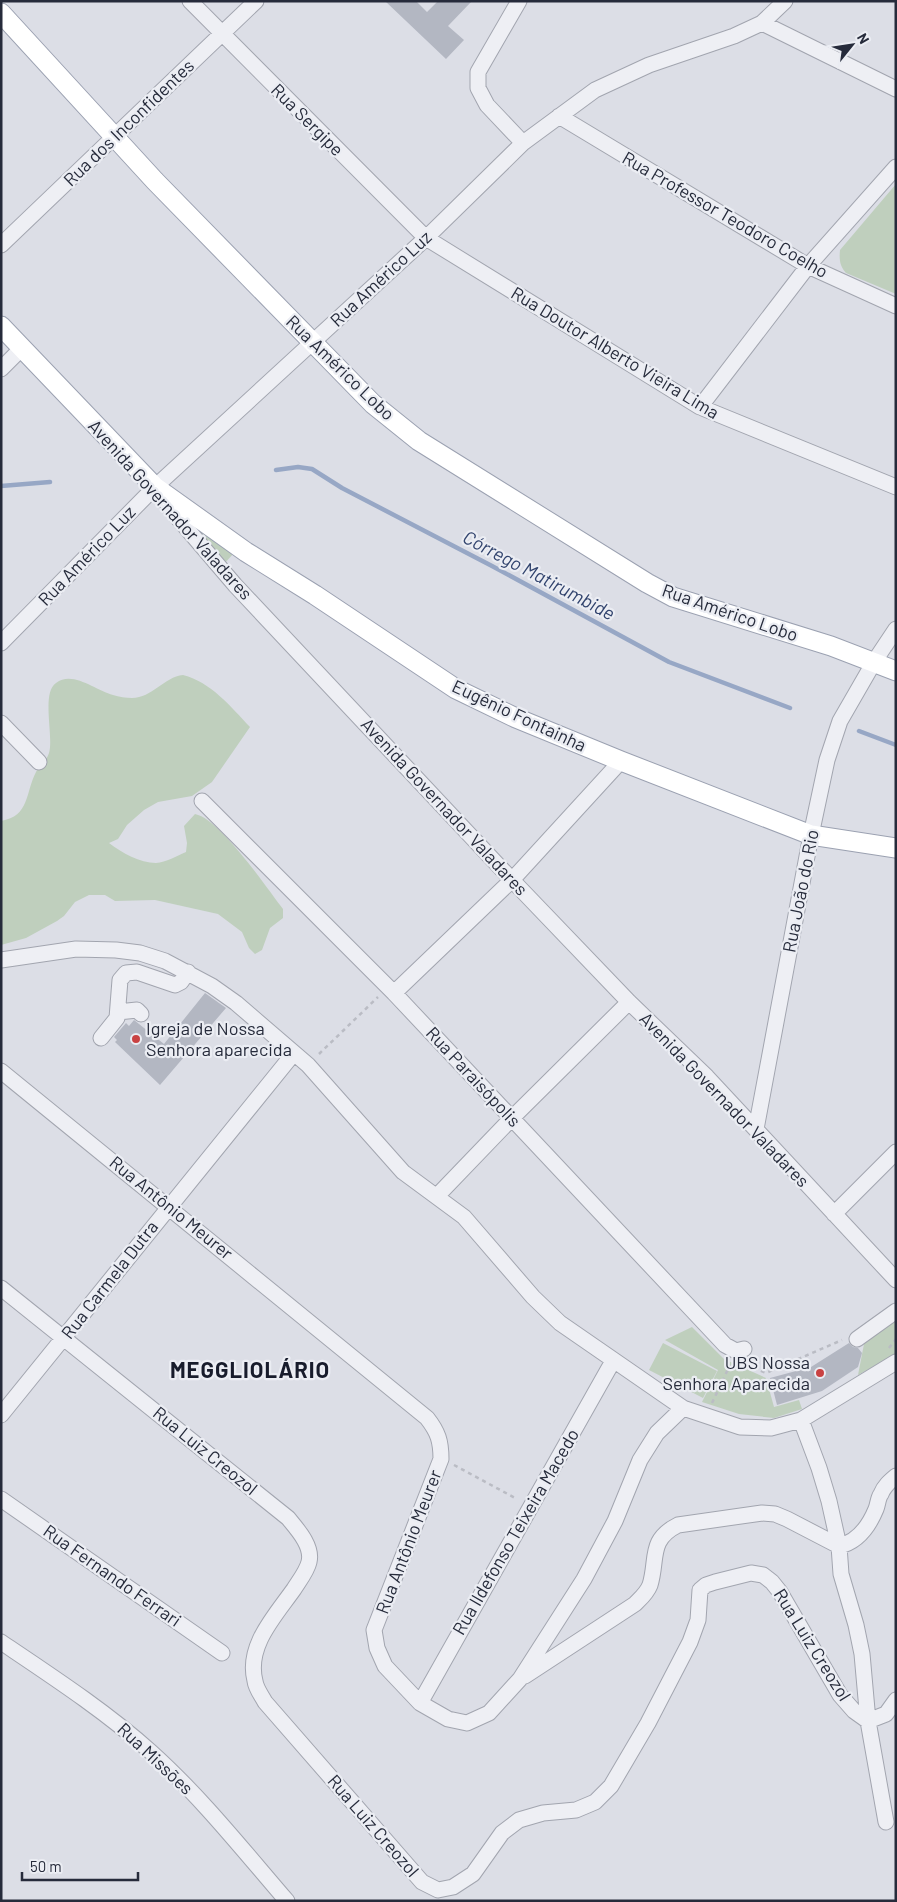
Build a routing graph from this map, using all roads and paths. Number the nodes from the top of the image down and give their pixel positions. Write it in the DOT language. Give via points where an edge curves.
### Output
graph roads {
  1 [pos="190,1"];
  2 [pos="256,1"];
  3 [pos="519,1"];
  4 [pos="784,1"];
  5 [pos="1,13"];
  6 [pos="762,22"];
  7 [pos="222,34"];
  8 [pos="896,89"];
  9 [pos="559,116"];
  10 [pos="114,136"];
  11 [pos="523,143"];
  12 [pos="896,167"];
  13 [pos="426,238"];
  14 [pos="1,245"];
  15 [pos="808,266"];
  16 [pos="896,306"];
  17 [pos="1,326"];
  18 [pos="313,343"];
  19 [pos="22,348"];
  20 [pos="1,369"];
  21 [pos="700,407"];
  22 [pos="155,487"];
  23 [pos="896,487"];
  24 [pos="896,629"];
  25 [pos="1,644"];
  26 [pos="874,662"];
  27 [pos="896,671"];
  28 [pos="1,723"];
  29 [pos="621,761"];
  30 [pos="39,762"];
  31 [pos="202,801"];
  32 [pos="811,835"];
  33 [pos="896,848"];
  34 [pos="512,880"];
  35 [pos="1,960"];
  36 [pos="188,972"];
  37 [pos="391,990"];
  38 [pos="629,1002"];
  39 [pos="118,1012"];
  40 [pos="141,1014"];
  41 [pos="101,1038"];
  42 [pos="294,1053"];
  43 [pos="308,1064"];
  44 [pos="1,1071"];
  45 [pos="512,1118"];
  46 [pos="756,1129"];
  47 [pos="896,1152"];
  48 [pos="437,1196"];
  49 [pos="169,1206"];
  50 [pos="834,1214"];
  51 [pos="896,1280"];
  52 [pos="1,1288"];
  53 [pos="896,1311"];
  54 [pos="64,1338"];
  55 [pos="857,1339"];
  56 [pos="739,1357"];
  57 [pos="613,1361"];
  58 [pos="896,1362"];
  59 [pos="683,1408"];
  60 [pos="2,1412"];
  61 [pos="706,1416"];
  62 [pos="801,1420"];
  63 [pos="442,1459"];
  64 [pos="896,1476"];
  65 [pos="1,1499"];
  66 [pos="531,1506"];
  67 [pos="839,1546"];
  68 [pos="1,1642"];
  69 [pos="222,1653"];
  70 [pos="520,1679"];
  71 [pos="896,1700"];
  72 [pos="420,1703"];
  73 [pos="868,1721"];
  74 [pos="886,1822"];
  75 [pos="287,1901"];
  1 -- 7 [label="street, Rua Sergipe"];
  2 -- 7 [label="street, Rua dos Inconfidentes"];
  3 -- 11 [label="street" via="478,72 478,88 487,105"];
  4 -- 6 [label="street, Rua Américo Luz"];
  5 -- 10 [label="main road, Rua Américo Lobo"];
  6 -- 8 [label="street"];
  6 -- 9 [label="street, Rua Américo Luz" via="734,36 649,65 595,90"];
  7 -- 10 [label="street, Rua dos Inconfidentes"];
  7 -- 13 [label="street, Rua Sergipe"];
  9 -- 11 [label="street, Rua Américo Luz"];
  9 -- 15 [label="street, Rua Professor Teodoro Coelho"];
  10 -- 14 [label="street, Rua dos Inconfidentes"];
  10 -- 18 [label="main road, Rua Américo Lobo"];
  11 -- 13 [label="street, Rua Américo Luz"];
  12 -- 15 [label="street"];
  13 -- 18 [label="street, Rua Américo Luz"];
  13 -- 21 [label="street, Rua Doutor Alberto Vieira Lima"];
  15 -- 16 [label="street, Rua Professor Teodoro Coelho"];
  15 -- 21 [label="street"];
  17 -- 19 [label="main road, Avenida Governador Valadares"];
  18 -- 22 [label="street, Rua Américo Luz"];
  18 -- 26 [label="main road, Rua Américo Lobo" via="373,404 419,441 647,582 706,608"];
  19 -- 20 [label="street"];
  19 -- 22 [label="main road, Avenida Governador Valadares"];
  21 -- 23 [label="street, Rua Doutor Alberto Vieira Lima"];
  22 -- 25 [label="street, Rua Américo Luz"];
  22 -- 29 [label="main road, Eugênio Fontainha" via="246,552 456,689 516,718"];
  22 -- 34 [label="street, Avenida Governador Valadares" via="236,585"];
  24 -- 26 [label="street, Rua João do Rio"];
  26 -- 27 [label="main road, Rua Américo Lobo"];
  26 -- 32 [label="street, Rua João do Rio" via="840,721 827,760"];
  28 -- 30 [label="street"];
  29 -- 32 [label="main road, Eugênio Fontainha"];
  29 -- 34 [label="street"];
  31 -- 37 [label="street, Rua Paraisópolis"];
  32 -- 33 [label="main road, Eugênio Fontainha"];
  32 -- 46 [label="street, Rua João do Rio"];
  34 -- 37 [label="street"];
  34 -- 38 [label="street, Avenida Governador Valadares"];
  35 -- 36 [label="street" via="76,950 116,950 140,953"];
  36 -- 39 [label="street" via="175,985 137,972 126,973 120,980"];
  36 -- 42 [label="street" via="236,1003"];
  37 -- 43 [label="path"];
  37 -- 45 [label="street, Rua Paraisópolis"];
  38 -- 45 [label="street"];
  38 -- 46 [label="street, Avenida Governador Valadares"];
  39 -- 40 [label="street" via="137,1010"];
  39 -- 41 [label="street"];
  42 -- 43 [label="street"];
  42 -- 49 [label="street, Rua Carmela Dutra"];
  43 -- 48 [label="street" via="403,1172"];
  44 -- 49 [label="street, Rua Antônio Meurer"];
  45 -- 48 [label="street"];
  45 -- 56 [label="street, Rua Paraisópolis"];
  46 -- 50 [label="street, Avenida Governador Valadares"];
  47 -- 50 [label="street"];
  48 -- 57 [label="street" via="464,1217 560,1323"];
  49 -- 54 [label="street, Rua Carmela Dutra"];
  49 -- 63 [label="street, Rua Antônio Meurer" via="427,1418 437,1430"];
  50 -- 51 [label="street, Avenida Governador Valadares"];
  52 -- 54 [label="street, Rua Luiz Creozol"];
  53 -- 55 [label="street"];
  54 -- 60 [label="street, Rua Carmela Dutra"];
  54 -- 73 [label="street, Rua Luiz Creozol" via="300,1531 310,1561 260,1639 252,1668 255,1684 265,1702 422,1882 438,1890 453,1887 473,1874 502,1833 519,1820 543,1812 576,1810 595,1802 611,1786 690,1642 698,1620 700,1590 706,1585 751,1573 763,1575 772,1582 840,1696"];
  55 -- 56 [label="path" via="854,1335 766,1373"];
  56 -- 61 [label="path"];
  57 -- 59 [label="street"];
  57 -- 66 [label="street, Rua Ildefonso Teixeira Macedo"];
  58 -- 62 [label="street"];
  59 -- 61 [label="street"];
  59 -- 70 [label="street, Rua Antônio Meurer" via="657,1433 640,1460 615,1521 584,1579"];
  61 -- 62 [label="street" via="740,1427 771,1428"];
  62 -- 67 [label="street" via="819,1468"];
  63 -- 66 [label="path"];
  63 -- 72 [label="street, Rua Antônio Meurer" via="374,1630 385,1666"];
  64 -- 67 [label="street" via="886,1484 864,1530 848,1544"];
  65 -- 69 [label="street, Rua Fernando Ferrari"];
  66 -- 72 [label="street, Rua Ildefonso Teixeira Macedo"];
  67 -- 70 [label="street" via="775,1514 678,1525 659,1540 650,1586 640,1599"];
  67 -- 73 [label="street" via="842,1574 862,1654"];
  68 -- 75 [label="street, Rua Missões" via="106,1714 152,1753 205,1806"];
  70 -- 72 [label="street, Rua Antônio Meurer" via="489,1713 467,1723 448,1719"];
  71 -- 73 [label="street" via="886,1714"];
  73 -- 74 [label="street"];
}
